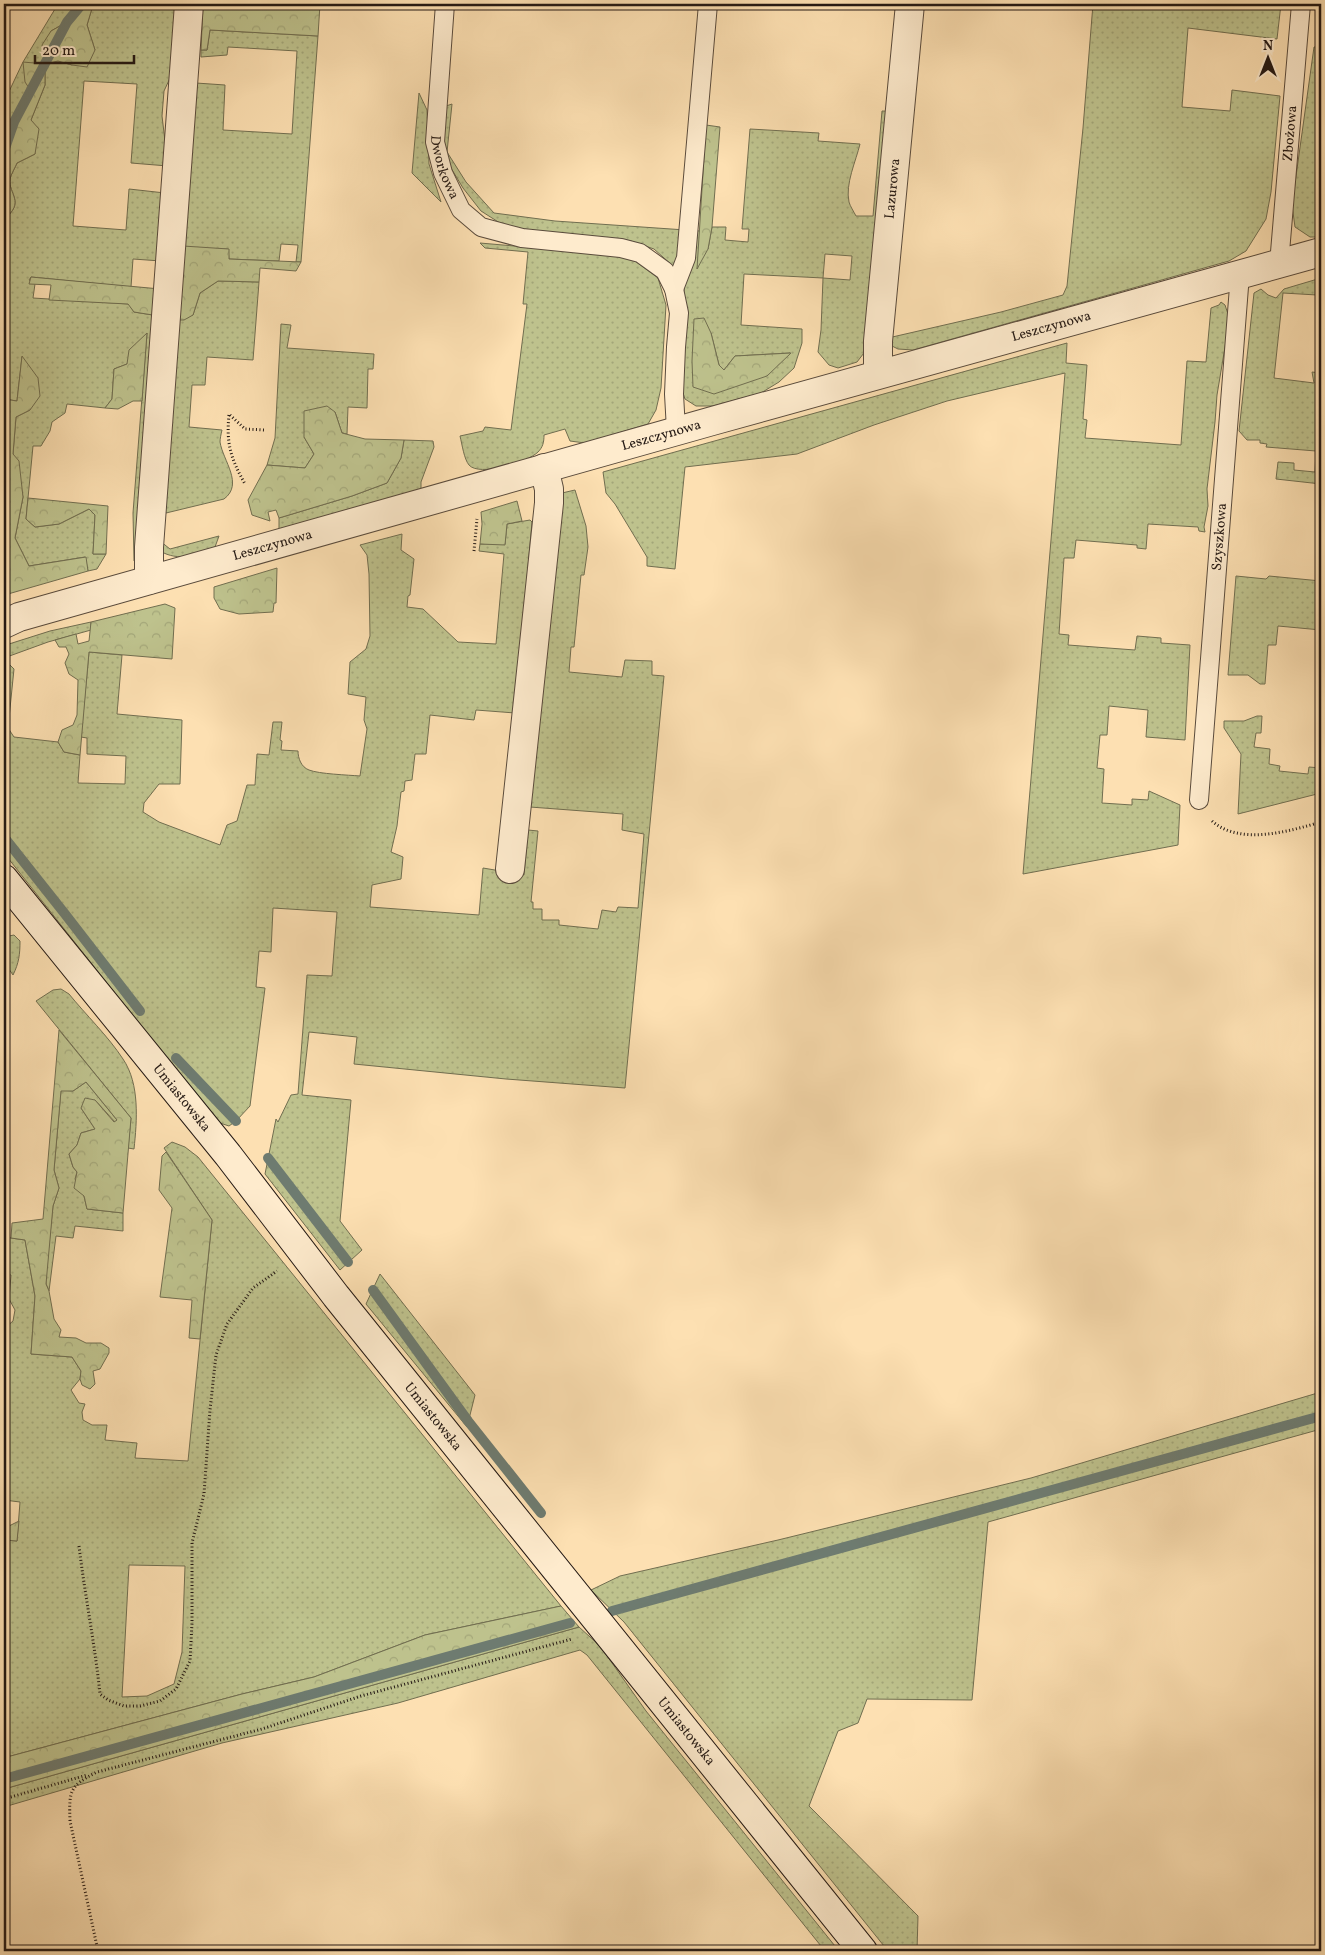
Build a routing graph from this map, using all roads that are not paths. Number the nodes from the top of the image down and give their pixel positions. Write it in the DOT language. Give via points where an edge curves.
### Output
graph roads {
  1 [pos="189,4"];
  2 [pos="446,4"];
  3 [pos="708,4"];
  4 [pos="910,4"];
  5 [pos="1301,4"];
  6 [pos="1321,252"];
  7 [pos="1279,264"];
  8 [pos="1240,274"];
  9 [pos="674,289"];
  10 [pos="878,374"];
  11 [pos="676,430"];
  12 [pos="544,468"];
  13 [pos="148,580"];
  14 [pos="4,624"];
  15 [pos="1199,800"];
  16 [pos="510,869"];
  17 [pos="4,879"];
  18 [pos="863,1951"];
  1 -- 13 [label="street"];
  2 -- 9 [label="lane, Dworkowa" via="436,142 443,173 461,210 481,227 522,238 621,248 640,253 665,270"];
  3 -- 9 [label="lane" via="686,258"];
  4 -- 10 [label="street, Lazurowa" via="878,341"];
  5 -- 7 [label="lane, Zbożowa"];
  6 -- 7 [label="street, Leszczynowa"];
  7 -- 8 [label="street, Leszczynowa"];
  8 -- 10 [label="street, Leszczynowa"];
  8 -- 15 [label="lane, Szyszkowa"];
  9 -- 11 [label="lane, Dworkowa" via="679,313 674,394"];
  10 -- 11 [label="street, Leszczynowa"];
  11 -- 12 [label="street, Leszczynowa"];
  12 -- 13 [label="street, Leszczynowa"];
  12 -- 16 [label="street" via="549,502"];
  13 -- 14 [label="street, Leszczynowa"];
  17 -- 18 [label="street, Umiastowska"];
}
